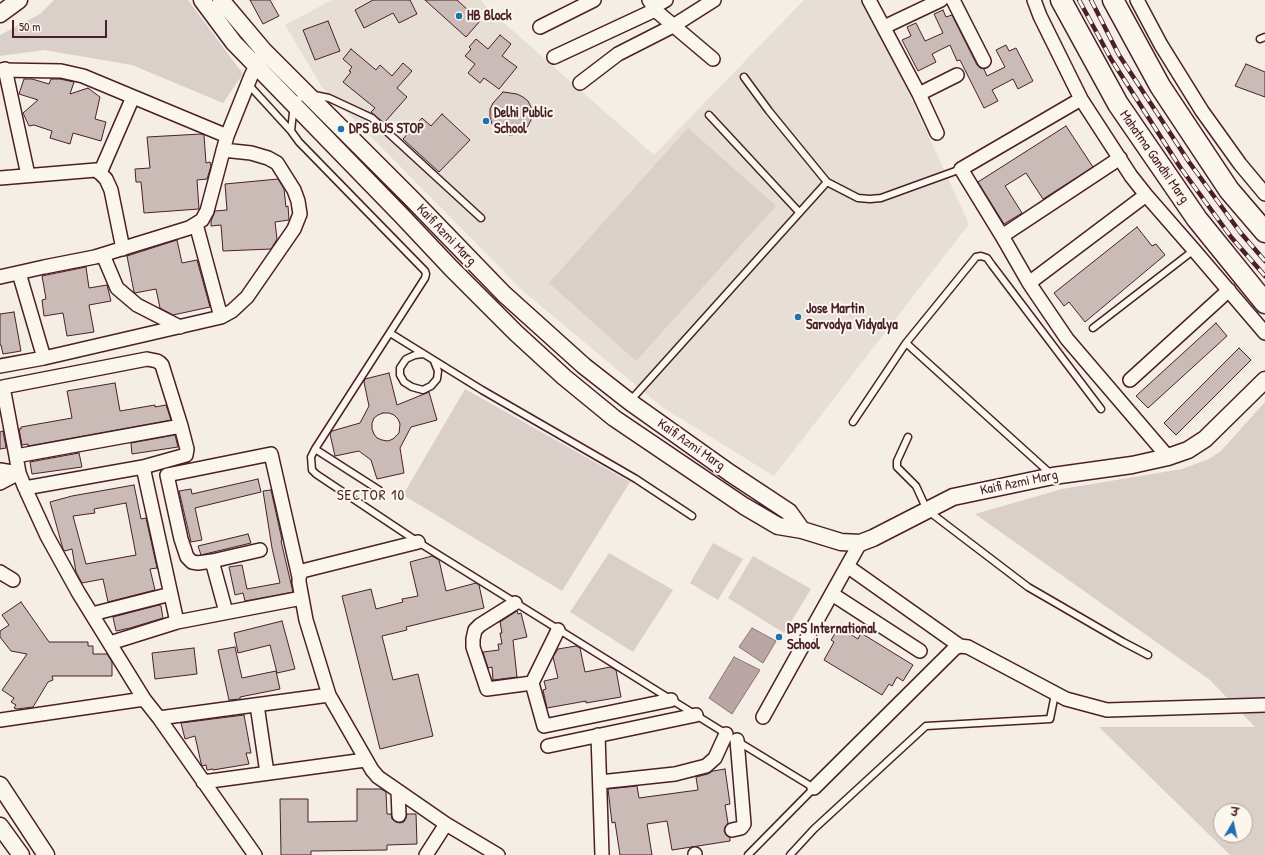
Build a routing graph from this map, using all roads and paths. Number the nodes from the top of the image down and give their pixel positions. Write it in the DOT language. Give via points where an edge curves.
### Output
graph roads {
  1 [pos="18,0"];
  2 [pos="202,0"];
  3 [pos="221,0"];
  4 [pos="594,0"];
  5 [pos="666,0"];
  6 [pos="714,0"];
  7 [pos="869,0"];
  8 [pos="941,0"];
  9 [pos="953,0"];
  10 [pos="1034,0"];
  11 [pos="1061,0"];
  12 [pos="1113,0"];
  13 [pos="1137,0"];
  14 [pos="653,6"];
  15 [pos="0,14"];
  16 [pos="673,26"];
  17 [pos="540,27"];
  18 [pos="884,27"];
  19 [pos="264,52"];
  20 [pos="554,57"];
  21 [pos="713,59"];
  22 [pos="984,61"];
  23 [pos="256,66"];
  24 [pos="2,69"];
  25 [pos="957,75"];
  26 [pos="744,77"];
  27 [pos="580,83"];
  28 [pos="248,84"];
  29 [pos="919,94"];
  30 [pos="133,97"];
  31 [pos="300,98"];
  32 [pos="1081,99"];
  33 [pos="709,115"];
  34 [pos="291,131"];
  35 [pos="937,133"];
  36 [pos="227,136"];
  37 [pos="223,150"];
  38 [pos="1120,158"];
  39 [pos="961,169"];
  40 [pos="100,173"];
  41 [pos="28,175"];
  42 [pos="0,178"];
  43 [pos="827,182"];
  44 [pos="1265,194"];
  45 [pos="1146,195"];
  46 [pos="799,212"];
  47 [pos="481,218"];
  48 [pos="196,224"];
  49 [pos="1265,232"];
  50 [pos="1002,236"];
  51 [pos="123,249"];
  52 [pos="1194,250"];
  53 [pos="103,255"];
  54 [pos="20,272"];
  55 [pos="0,277"];
  56 [pos="1029,283"];
  57 [pos="1228,290"];
  58 [pos="1265,303"];
  59 [pos="221,317"];
  60 [pos="180,327"];
  61 [pos="1093,328"];
  62 [pos="390,333"];
  63 [pos="1265,333"];
  64 [pos="906,343"];
  65 [pos="423,354"];
  66 [pos="44,358"];
  67 [pos="434,361"];
  68 [pos="0,366"];
  69 [pos="1130,380"];
  70 [pos="1265,380"];
  71 [pos="630,402"];
  72 [pos="1101,408"];
  73 [pos="5,420"];
  74 [pos="853,422"];
  75 [pos="181,426"];
  76 [pos="908,437"];
  77 [pos="315,449"];
  78 [pos="16,456"];
  79 [pos="1168,457"];
  80 [pos="143,467"];
  81 [pos="0,470"];
  82 [pos="19,473"];
  83 [pos="1053,476"];
  84 [pos="0,483"];
  85 [pos="26,488"];
  86 [pos="379,490"];
  87 [pos="926,510"];
  88 [pos="692,516"];
  89 [pos="802,530"];
  90 [pos="418,542"];
  91 [pos="860,543"];
  92 [pos="260,550"];
  93 [pos="212,561"];
  94 [pos="847,566"];
  95 [pos="0,572"];
  96 [pos="299,577"];
  97 [pos="12,580"];
  98 [pos="171,594"];
  99 [pos="832,594"];
  100 [pos="302,598"];
  101 [pos="515,603"];
  102 [pos="226,612"];
  103 [pos="92,614"];
  104 [pos="177,622"];
  105 [pos="558,630"];
  106 [pos="110,643"];
  107 [pos="960,646"];
  108 [pos="920,651"];
  109 [pos="1148,655"];
  110 [pos="532,683"];
  111 [pos="1055,694"];
  112 [pos="329,695"];
  113 [pos="144,699"];
  114 [pos="671,700"];
  115 [pos="257,705"];
  116 [pos="1265,705"];
  117 [pos="696,715"];
  118 [pos="763,717"];
  119 [pos="159,718"];
  120 [pos="575,719"];
  121 [pos="0,720"];
  122 [pos="598,735"];
  123 [pos="732,737"];
  124 [pos="581,739"];
  125 [pos="548,746"];
  126 [pos="365,760"];
  127 [pos="267,773"];
  128 [pos="203,782"];
  129 [pos="600,782"];
  130 [pos="0,785"];
  131 [pos="814,788"];
  132 [pos="398,791"];
  133 [pos="399,815"];
  134 [pos="446,824"];
  135 [pos="0,826"];
  136 [pos="732,830"];
  137 [pos="21,855"];
  138 [pos="46,855"];
  139 [pos="255,855"];
  140 [pos="426,855"];
  141 [pos="498,855"];
  142 [pos="602,855"];
  143 [pos="748,855"];
  144 [pos="790,855"];
  1 -- 15 [label="street"];
  2 -- 23 [label="street" via="234,43"];
  3 -- 19 [label="street, Kaifi Azmi Marg"];
  4 -- 17 [label="street"];
  5 -- 14 [label="street"];
  6 -- 16 [label="street"];
  7 -- 18 [label="street"];
  8 -- 18 [label="street"];
  9 -- 22 [label="street"];
  10 -- 32 [label="street"];
  11 -- 58 [label="main road, Mahatma Gandhi Marg" via="1118,104 1197,219"];
  12 -- 49 [label="main road" via="1160,86 1229,190"];
  13 -- 44 [label="street" via="1161,45 1202,111"];
  14 -- 16 [label="street"];
  14 -- 20 [label="street"];
  16 -- 21 [label="street"];
  16 -- 27 [label="street" via="618,54"];
  18 -- 29 [label="street"];
  19 -- 23 [label="street"];
  19 -- 31 [label="street, Kaifi Azmi Marg"];
  23 -- 28 [label="street"];
  23 -- 31 [label="street"];
  24 -- 30 [label="street" via="61,71 83,76"];
  24 -- 41 [label="street"];
  25 -- 29 [label="street"];
  26 -- 43 [label="lane"];
  28 -- 34 [label="lane"];
  28 -- 36 [label="street"];
  29 -- 35 [label="street"];
  30 -- 36 [label="street"];
  30 -- 40 [label="street"];
  31 -- 34 [label="lane"];
  31 -- 47 [label="lane" via="329,98 372,118"];
  31 -- 71 [label="street, Kaifi Azmi Marg" via="504,294 584,366"];
  31 -- 89 [label="street" via="456,273 564,377 614,418 744,506 778,526"];
  32 -- 38 [label="street"];
  32 -- 39 [label="street"];
  33 -- 46 [label="lane"];
  34 -- 62 [label="lane" via="426,272 425,278"];
  36 -- 37 [label="street"];
  37 -- 48 [label="street" via="207,211"];
  37 -- 59 [label="street" via="251,153 277,163 294,190 300,214 294,229 247,297"];
  38 -- 45 [label="street"];
  38 -- 50 [label="street"];
  39 -- 43 [label="lane" via="881,198 858,198"];
  39 -- 50 [label="street"];
  40 -- 41 [label="street" via="96,170"];
  40 -- 51 [label="street" via="111,190"];
  41 -- 42 [label="street"];
  43 -- 46 [label="lane"];
  45 -- 52 [label="street"];
  45 -- 56 [label="street"];
  46 -- 71 [label="lane"];
  48 -- 51 [label="street"];
  48 -- 59 [label="street"];
  50 -- 56 [label="street"];
  51 -- 53 [label="street"];
  52 -- 57 [label="street"];
  52 -- 61 [label="lane"];
  53 -- 54 [label="street"];
  53 -- 60 [label="street" via="117,288 137,305"];
  54 -- 55 [label="street"];
  54 -- 66 [label="street"];
  56 -- 79 [label="street" via="1067,339"];
  57 -- 63 [label="street"];
  57 -- 69 [label="street"];
  59 -- 60 [label="street"];
  60 -- 66 [label="street"];
  62 -- 65 [label="lane"];
  62 -- 77 [label="lane"];
  64 -- 72 [label="lane" via="976,257 981,256 987,258"];
  64 -- 74 [label="lane"];
  64 -- 83 [label="lane"];
  65 -- 67 [label="lane"];
  65 -- 67 [label="lane" via="414,355 400,368 400,376 404,382 423,390 432,386 437,379 438,371"];
  66 -- 68 [label="street"];
  67 -- 88 [label="lane" via="636,480"];
  70 -- 79 [label="street, Kaifi Azmi Marg" via="1205,439 1188,450"];
  71 -- 89 [label="street, Kaifi Azmi Marg" via="789,512"];
  73 -- 75 [label="street" via="3,386 152,359 162,365"];
  73 -- 78 [label="street"];
  75 -- 78 [label="street"];
  75 -- 80 [label="street" via="187,449 186,455"];
  76 -- 87 [label="lane" via="897,461 897,467 916,486"];
  77 -- 86 [label="lane"];
  77 -- 90 [label="lane" via="311,461 312,470 316,474"];
  78 -- 82 [label="street"];
  79 -- 83 [label="street, Kaifi Azmi Marg" via="1132,465"];
  80 -- 85 [label="street"];
  80 -- 98 [label="street"];
  81 -- 82 [label="street"];
  82 -- 84 [label="street"];
  82 -- 85 [label="street"];
  83 -- 87 [label="street, Kaifi Azmi Marg" via="953,497"];
  85 -- 103 [label="street" via="47,536"];
  87 -- 91 [label="street, Kaifi Azmi Marg"];
  87 -- 109 [label="lane" via="1028,587"];
  89 -- 91 [label="street, Kaifi Azmi Marg" via="841,542"];
  90 -- 96 [label="street" via="306,569"];
  90 -- 101 [label="lane"];
  91 -- 94 [label="street"];
  92 -- 93 [label="street"];
  93 -- 96 [label="street" via="198,563 187,557 167,475 271,454"];
  93 -- 102 [label="street"];
  94 -- 99 [label="street"];
  94 -- 107 [label="street"];
  95 -- 97 [label="street"];
  96 -- 100 [label="street"];
  98 -- 103 [label="street"];
  98 -- 104 [label="street"];
  99 -- 108 [label="street"];
  99 -- 118 [label="street"];
  100 -- 102 [label="street"];
  100 -- 112 [label="street" via="306,620"];
  101 -- 105 [label="lane"];
  101 -- 110 [label="street" via="475,630 473,646 487,689"];
  102 -- 104 [label="street"];
  103 -- 106 [label="street"];
  104 -- 106 [label="street"];
  105 -- 110 [label="street"];
  105 -- 114 [label="lane"];
  106 -- 113 [label="street"];
  107 -- 111 [label="street" via="968,647"];
  107 -- 131 [label="street" via="955,648"];
  110 -- 120 [label="street" via="544,726"];
  111 -- 116 [label="street" via="1099,709 1114,711"];
  111 -- 144 [label="lane" via="1050,719 926,726 814,829"];
  112 -- 115 [label="street"];
  112 -- 126 [label="street"];
  113 -- 119 [label="street"];
  113 -- 121 [label="street"];
  114 -- 117 [label="lane"];
  114 -- 120 [label="street"];
  115 -- 119 [label="street"];
  115 -- 127 [label="street"];
  117 -- 122 [label="street"];
  117 -- 123 [label="lane"];
  119 -- 128 [label="street"];
  120 -- 124 [label="street"];
  122 -- 124 [label="street"];
  122 -- 129 [label="street"];
  123 -- 129 [label="street" via="706,766 674,774"];
  123 -- 131 [label="lane"];
  123 -- 136 [label="street" via="744,824 741,828"];
  124 -- 125 [label="street"];
  126 -- 127 [label="street"];
  126 -- 132 [label="street" via="378,777"];
  127 -- 128 [label="street"];
  128 -- 139 [label="street"];
  129 -- 142 [label="street"];
  130 -- 138 [label="street"];
  131 -- 143 [label="lane"];
  132 -- 133 [label="street"];
  132 -- 134 [label="street"];
  134 -- 140 [label="street"];
  134 -- 141 [label="street"];
  135 -- 137 [label="street"];
}
